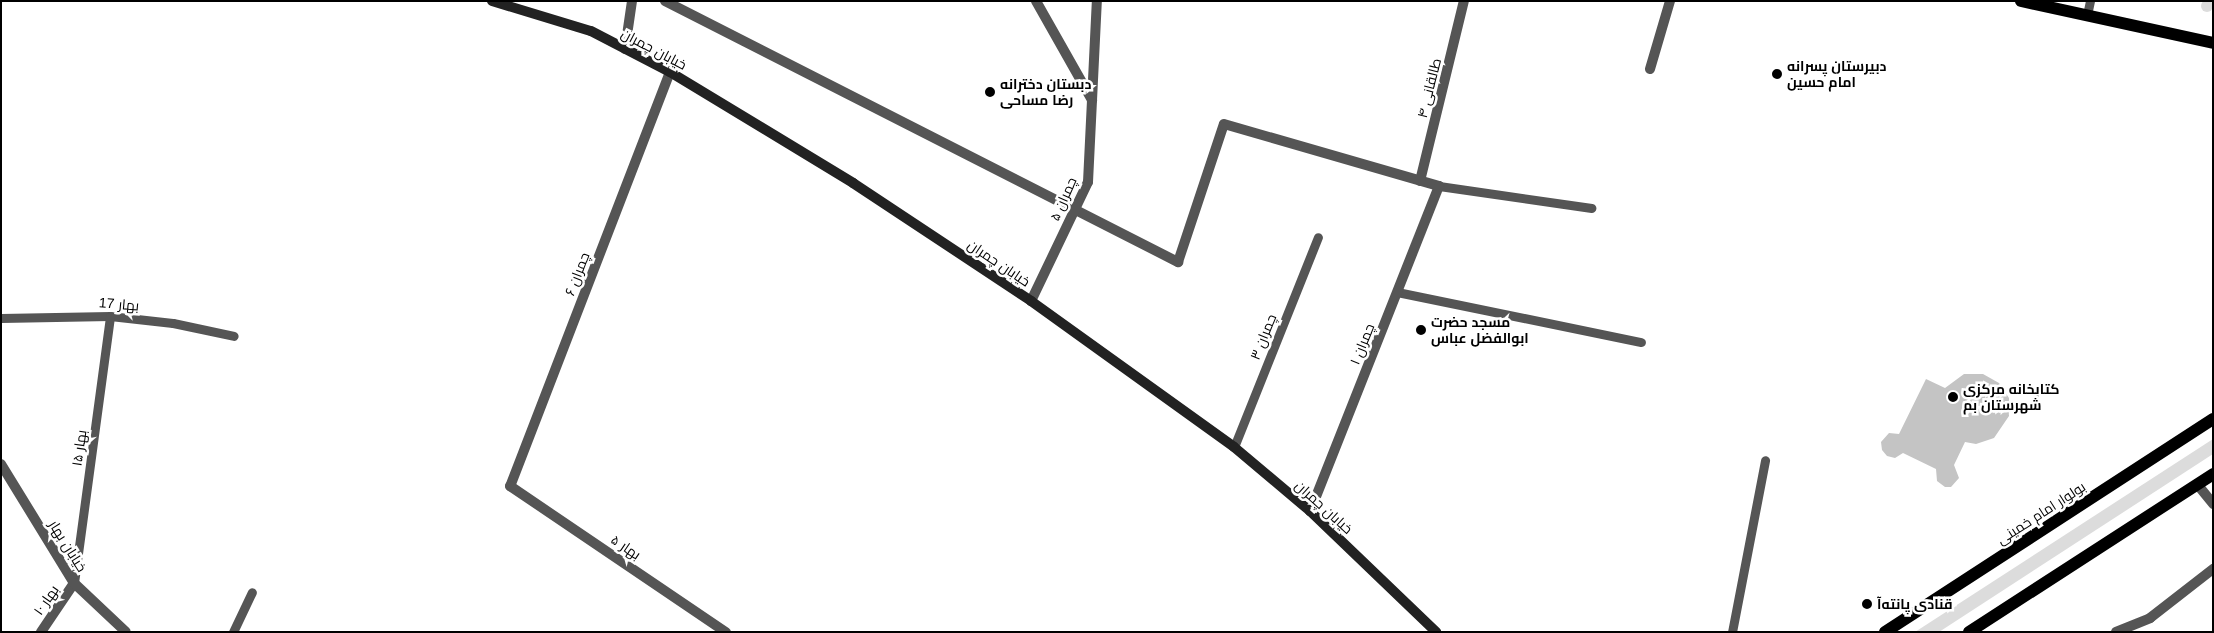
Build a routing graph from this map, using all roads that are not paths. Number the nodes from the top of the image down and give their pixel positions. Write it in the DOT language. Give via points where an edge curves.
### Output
graph roads {
  1 [pos="492,1"];
  2 [pos="632,1"];
  3 [pos="664,1"];
  4 [pos="1036,1"];
  5 [pos="1097,1"];
  6 [pos="1464,1"];
  7 [pos="1670,1"];
  8 [pos="2021,1"];
  9 [pos="2090,1"];
  10 [pos="2087,15"];
  11 [pos="2213,44"];
  12 [pos="625,49"];
  13 [pos="1650,69"];
  14 [pos="670,72"];
  15 [pos="1092,100"];
  16 [pos="1420,180"];
  17 [pos="1439,186"];
  18 [pos="1592,208"];
  19 [pos="1074,209"];
  20 [pos="1318,237"];
  21 [pos="1397,292"];
  22 [pos="1031,301"];
  23 [pos="110,316"];
  24 [pos="1,318"];
  25 [pos="234,336"];
  26 [pos="1641,342"];
  27 [pos="2213,419"];
  28 [pos="1234,447"];
  29 [pos="1765,460"];
  30 [pos="1,464"];
  31 [pos="2213,474"];
  32 [pos="2197,484"];
  33 [pos="510,486"];
  34 [pos="2213,504"];
  35 [pos="1310,511"];
  36 [pos="2213,569"];
  37 [pos="74,583"];
  38 [pos="252,592"];
  39 [pos="41,632"];
  40 [pos="126,632"];
  41 [pos="233,632"];
  42 [pos="726,632"];
  43 [pos="1436,632"];
  44 [pos="1732,632"];
  45 [pos="1885,632"];
  46 [pos="1969,632"];
  47 [pos="2116,632"];
  1 -- 12 [label="main road, خیابان چمران" via="591,31"];
  2 -- 12 [label="street"];
  3 -- 19 [label="street"];
  4 -- 15 [label="street"];
  5 -- 15 [label="street, چمران ۵"];
  6 -- 16 [label="street, طالقانی ۴"];
  7 -- 13 [label="street"];
  8 -- 10 [label="main road"];
  9 -- 10 [label="lane"];
  10 -- 11 [label="main road"];
  12 -- 14 [label="main road, خیابان چمران"];
  14 -- 22 [label="main road, خیابان چمران" via="853,183"];
  14 -- 33 [label="street, چمران ۶"];
  15 -- 19 [label="street, چمران ۵" via="1088,182"];
  16 -- 17 [label="street"];
  16 -- 19 [label="street" via="1224,124 1178,262"];
  17 -- 18 [label="lane"];
  17 -- 21 [label="street, چمران ۱"];
  19 -- 22 [label="street, چمران ۵"];
  20 -- 28 [label="lane, چمران ۳"];
  21 -- 26 [label="lane"];
  21 -- 35 [label="street, چمران ۱"];
  22 -- 28 [label="main road, خیابان چمران"];
  23 -- 24 [label="lane, بهار 17"];
  23 -- 25 [label="lane, بهار 17" via="173,323"];
  23 -- 37 [label="lane, بهار ۱۵"];
  27 -- 45 [label="main road, بولوار امام خمینی"];
  28 -- 35 [label="main road, خیابان چمران"];
  29 -- 44 [label="lane"];
  30 -- 37 [label="street, خیابان بهار"];
  31 -- 32 [label="main road"];
  32 -- 34 [label="street"];
  32 -- 46 [label="main road"];
  33 -- 42 [label="street, بهار ۵"];
  35 -- 43 [label="main road, خیابان چمران"];
  36 -- 47 [label="street" via="2150,618"];
  37 -- 39 [label="street, بهار ۱۰"];
  37 -- 40 [label="street, خیابان بهار"];
  38 -- 41 [label="lane"];
}
